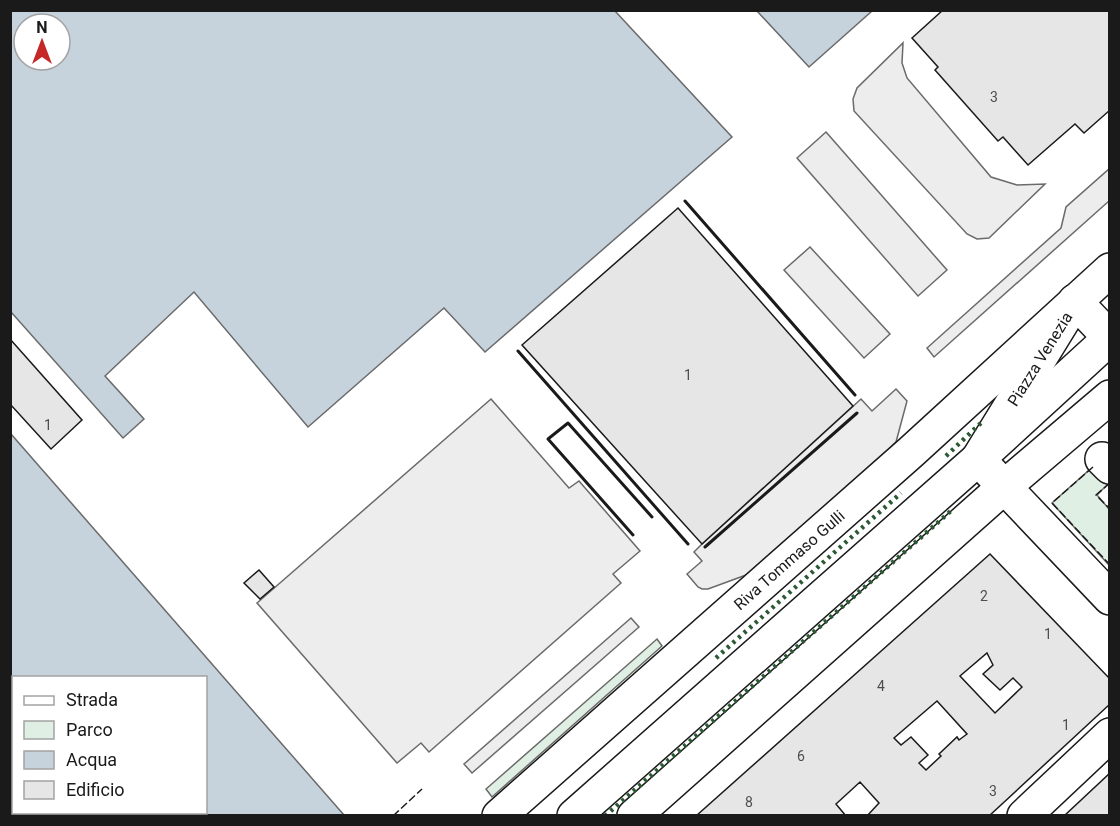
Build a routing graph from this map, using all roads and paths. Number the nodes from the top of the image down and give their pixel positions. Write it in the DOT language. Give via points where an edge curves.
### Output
graph roads {
  1 [pos="1110,270"];
  2 [pos="1075,301"];
  3 [pos="1110,338"];
  4 [pos="1110,397"];
  5 [pos="978,459"];
  6 [pos="1004,487"];
  7 [pos="1110,598"];
  8 [pos="1110,735"];
  9 [pos="647,812"];
  10 [pos="499,816"];
  11 [pos="574,816"];
  12 [pos="1024,816"];
  1 -- 2 [label="main road, Riva Tommaso Gulli"];
  2 -- 3 [label="main road, Piazza Venezia"];
  2 -- 5 [label="main road, Piazza Venezia"];
  2 -- 10 [label="main road, Riva Tommaso Gulli" via="911,452"];
  3 -- 5 [label="main road, Piazza Venezia"];
  4 -- 6 [label="main road"];
  5 -- 6 [label="main road"];
  5 -- 11 [label="main road"];
  6 -- 7 [label="main road"];
  6 -- 9 [label="main road"];
  8 -- 12 [label="main road"];
}
